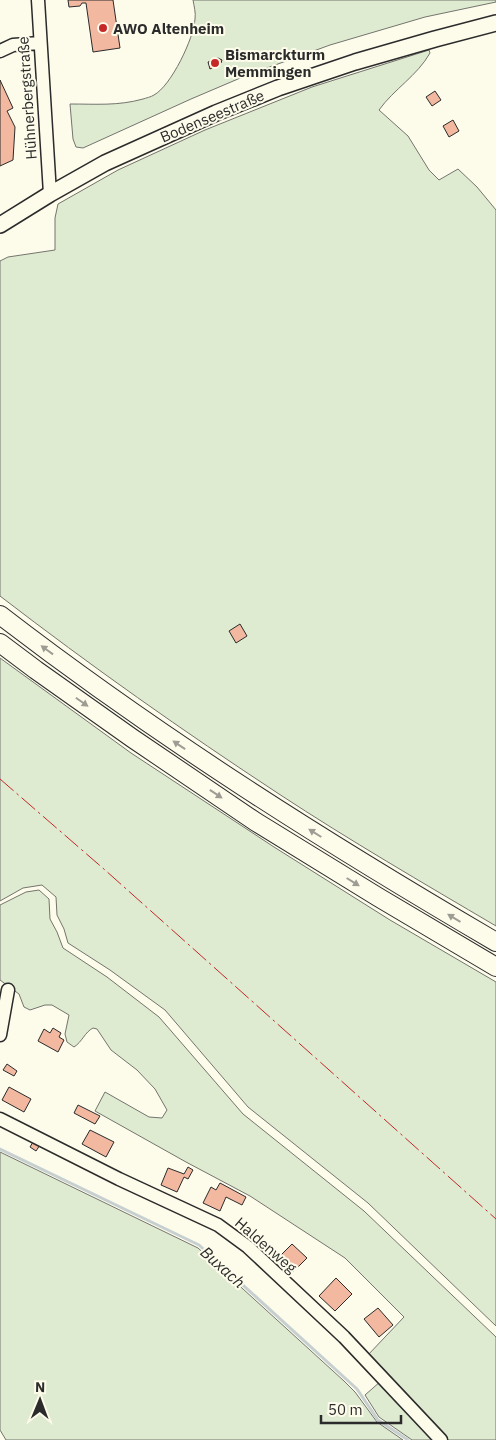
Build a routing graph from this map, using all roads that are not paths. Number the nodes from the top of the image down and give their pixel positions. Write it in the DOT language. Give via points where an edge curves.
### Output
graph roads {
  1 [pos="38,0"];
  2 [pos="496,23"];
  3 [pos="40,43"];
  4 [pos="0,51"];
  5 [pos="50,194"];
  6 [pos="0,225"];
  7 [pos="0,615"];
  8 [pos="0,643"];
  9 [pos="496,942"];
  10 [pos="496,967"];
  11 [pos="8,990"];
  12 [pos="0,1035"];
  13 [pos="0,1119"];
  14 [pos="441,1440"];
  1 -- 3 [label="street, Hühnerbergstraße"];
  2 -- 5 [label="main road, Bodenseestraße" via="355,62 278,88 119,156"];
  3 -- 4 [label="street" via="13,45"];
  3 -- 5 [label="street, Hühnerbergstraße"];
  5 -- 6 [label="main road, Bodenseestraße"];
  9 -- 7 [label="highway, one-way" via="357,860 204,761"];
  8 -- 10 [label="highway, one-way" via="256,822"];
  11 -- 12 [label="street"];
  13 -- 14 [label="street, Haldenweg" via="218,1225 241,1242 344,1337"];
}
